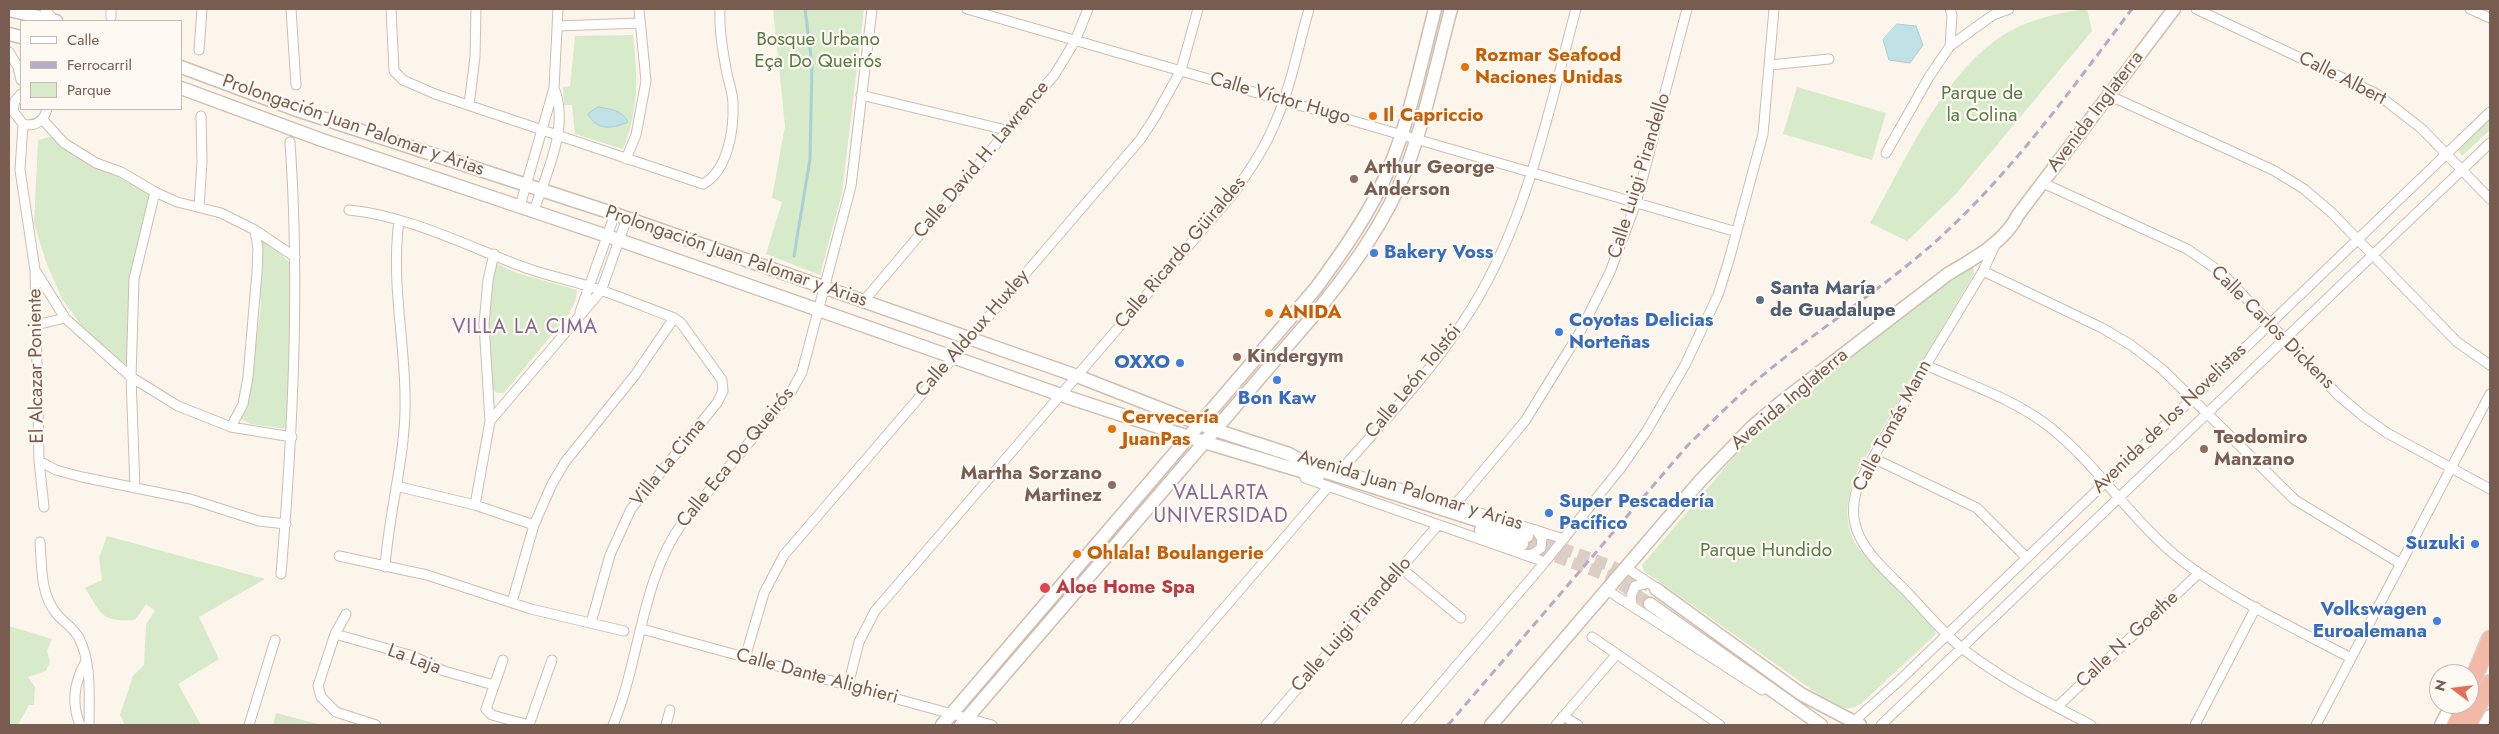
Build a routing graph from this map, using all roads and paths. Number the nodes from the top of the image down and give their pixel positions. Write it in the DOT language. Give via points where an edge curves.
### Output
graph roads {
  1 [pos="45,9"];
  2 [pos="202,9"];
  3 [pos="291,9"];
  4 [pos="391,9"];
  5 [pos="476,9"];
  6 [pos="558,9"];
  7 [pos="640,9"];
  8 [pos="720,9"];
  9 [pos="872,9"];
  10 [pos="967,9"];
  11 [pos="1088,9"];
  12 [pos="1198,9"];
  13 [pos="1308,9"];
  14 [pos="1435,9"];
  15 [pos="1451,9"];
  16 [pos="1576,9"];
  17 [pos="1687,9"];
  18 [pos="1774,9"];
  19 [pos="1950,9"];
  20 [pos="2010,9"];
  21 [pos="2174,9"];
  22 [pos="2196,9"];
  23 [pos="2470,9"];
  24 [pos="9,10"];
  25 [pos="979,10"];
  26 [pos="2490,18"];
  27 [pos="51,20"];
  28 [pos="54,20"];
  29 [pos="639,23"];
  30 [pos="558,26"];
  31 [pos="1075,41"];
  32 [pos="1950,46"];
  33 [pos="199,50"];
  34 [pos="9,52"];
  35 [pos="1830,59"];
  36 [pos="1770,66"];
  37 [pos="182,67"];
  38 [pos="1181,70"];
  39 [pos="20,76"];
  40 [pos="296,85"];
  41 [pos="182,88"];
  42 [pos="554,88"];
  43 [pos="20,95"];
  44 [pos="861,95"];
  45 [pos="2108,95"];
  46 [pos="1284,101"];
  47 [pos="469,105"];
  48 [pos="47,110"];
  49 [pos="2490,112"];
  50 [pos="201,116"];
  51 [pos="42,120"];
  52 [pos="23,124"];
  53 [pos="1006,130"];
  54 [pos="544,131"];
  55 [pos="558,135"];
  56 [pos="1401,135"];
  57 [pos="1416,139"];
  58 [pos="290,142"];
  59 [pos="2490,144"];
  60 [pos="1886,153"];
  61 [pos="2447,154"];
  62 [pos="626,159"];
  63 [pos="2462,170"];
  64 [pos="1532,173"];
  65 [pos="2043,183"];
  66 [pos="527,184"];
  67 [pos="541,189"];
  68 [pos="155,192"];
  69 [pos="2490,199"];
  70 [pos="1636,203"];
  71 [pos="520,206"];
  72 [pos="198,207"];
  73 [pos="349,210"];
  74 [pos="534,211"];
  75 [pos="2018,215"];
  76 [pos="621,216"];
  77 [pos="399,220"];
  78 [pos="254,230"];
  79 [pos="1737,232"];
  80 [pos="613,238"];
  81 [pos="2357,239"];
  82 [pos="1997,240"];
  83 [pos="494,254"];
  84 [pos="2372,255"];
  85 [pos="294,257"];
  86 [pos="35,270"];
  87 [pos="1983,271"];
  88 [pos="1948,274"];
  89 [pos="589,286"];
  90 [pos="825,288"];
  91 [pos="600,291"];
  92 [pos="863,302"];
  93 [pos="819,310"];
  94 [pos="580,312"];
  95 [pos="65,318"];
  96 [pos="674,318"];
  97 [pos="2269,323"];
  98 [pos="36,325"];
  99 [pos="969,339"];
  100 [pos="2284,339"];
  101 [pos="954,357"];
  102 [pos="1926,365"];
  103 [pos="2490,365"];
  104 [pos="1077,376"];
  105 [pos="131,377"];
  106 [pos="1061,394"];
  107 [pos="2490,394"];
  108 [pos="2192,398"];
  109 [pos="2207,413"];
  110 [pos="490,421"];
  111 [pos="1200,424"];
  112 [pos="231,427"];
  113 [pos="1215,430"];
  114 [pos="1188,437"];
  115 [pos="292,438"];
  116 [pos="1204,442"];
  117 [pos="1289,454"];
  118 [pos="1873,458"];
  119 [pos="39,461"];
  120 [pos="1273,464"];
  121 [pos="2452,468"];
  122 [pos="1342,469"];
  123 [pos="2104,482"];
  124 [pos="396,486"];
  125 [pos="1328,487"];
  126 [pos="135,488"];
  127 [pos="2490,489"];
  128 [pos="2119,497"];
  129 [pos="475,505"];
  130 [pos="1454,506"];
  131 [pos="44,508"];
  132 [pos="286,524"];
  133 [pos="534,525"];
  134 [pos="1438,525"];
  135 [pos="1564,539"];
  136 [pos="1527,541"];
  137 [pos="40,542"];
  138 [pos="339,556"];
  139 [pos="2027,558"];
  140 [pos="1546,562"];
  141 [pos="2401,564"];
  142 [pos="385,567"];
  143 [pos="1625,567"];
  144 [pos="1401,568"];
  145 [pos="2198,573"];
  146 [pos="282,574"];
  147 [pos="1653,586"];
  148 [pos="1607,590"];
  149 [pos="512,602"];
  150 [pos="1632,604"];
  151 [pos="1650,604"];
  152 [pos="2256,607"];
  153 [pos="346,614"];
  154 [pos="1461,618"];
  155 [pos="591,623"];
  156 [pos="642,629"];
  157 [pos="624,631"];
  158 [pos="2490,633"];
  159 [pos="335,634"];
  160 [pos="1948,634"];
  161 [pos="1592,637"];
  162 [pos="2490,639"];
  163 [pos="275,640"];
  164 [pos="1962,648"];
  165 [pos="1617,654"];
  166 [pos="2490,657"];
  167 [pos="745,658"];
  168 [pos="2352,658"];
  169 [pos="503,660"];
  170 [pos="552,660"];
  171 [pos="85,663"];
  172 [pos="2473,664"];
  173 [pos="2479,666"];
  174 [pos="2479,678"];
  175 [pos="2490,683"];
  176 [pos="494,686"];
  177 [pos="848,686"];
  178 [pos="2057,707"];
  179 [pos="670,710"];
  180 [pos="952,714"];
  181 [pos="1563,716"];
  182 [pos="2490,716"];
  183 [pos="1808,717"];
  184 [pos="964,722"];
  185 [pos="1855,724"];
  186 [pos="80,725"];
  187 [pos="89,725"];
  188 [pos="249,725"];
  189 [pos="376,725"];
  190 [pos="529,725"];
  191 [pos="613,725"];
  192 [pos="666,725"];
  193 [pos="942,725"];
  194 [pos="992,725"];
  195 [pos="1124,725"];
  196 [pos="1266,725"];
  197 [pos="1406,725"];
  198 [pos="1491,725"];
  199 [pos="1556,725"];
  200 [pos="1578,725"];
  201 [pos="1720,725"];
  202 [pos="1821,725"];
  203 [pos="1881,725"];
  204 [pos="2091,725"];
  205 [pos="2195,725"];
  206 [pos="2316,725"];
  207 [pos="2468,725"];
  208 [pos="2485,725"];
  1 -- 28 [label="street"];
  2 -- 33 [label="street"];
  3 -- 40 [label="street"];
  4 -- 47 [label="street" via="394,71 403,80"];
  5 -- 47 [label="street"];
  6 -- 30 [label="street"];
  7 -- 29 [label="street"];
  8 -- 62 [label="street" via="721,44 733,103 729,144 716,173 703,184"];
  9 -- 44 [label="street, Calle Eca Do Queirós"];
  10 -- 25 [label="street, Calle Víctor Hugo"];
  11 -- 31 [label="street, Calle David H. Lawrence"];
  12 -- 38 [label="street, Calle Aldoux Huxley"];
  13 -- 46 [label="street, Calle Ricardo Güiraldes"];
  14 -- 56 [label="main road"];
  15 -- 57 [label="main road"];
  16 -- 64 [label="street, Calle León Tolstói"];
  17 -- 70 [label="street, Calle Luigi Pirandello"];
  18 -- 36 [label="street"];
  19 -- 32 [label="street"];
  20 -- 32 [label="street" via="1993,15"];
  21 -- 45 [label="main road, Avenida Inglaterra"];
  22 -- 61 [label="street, Calle Albert" via="2377,94 2401,111"];
  23 -- 26 [label="street"];
  24 -- 27 [label="main road"];
  25 -- 31 [label="street, Calle Víctor Hugo"];
  29 -- 30 [label="street"];
  29 -- 62 [label="street" via="646,81 636,135"];
  30 -- 42 [label="street"];
  31 -- 38 [label="street, Calle Víctor Hugo"];
  31 -- 53 [label="street, Calle David H. Lawrence" via="1055,74"];
  32 -- 60 [label="street"];
  34 -- 39 [label="street"];
  35 -- 36 [label="street"];
  36 -- 79 [label="street" via="1763,134"];
  37 -- 66 [label="main road, Prolongación Juan Palomar y Arias" via="294,109"];
  38 -- 46 [label="street, Calle Víctor Hugo"];
  38 -- 99 [label="street, Calle Aldoux Huxley" via="1140,140"];
  41 -- 71 [label="main road, Prolongación Juan Palomar y Arias" via="322,140"];
  42 -- 54 [label="street"];
  42 -- 55 [label="street" via="558,98"];
  43 -- 52 [label="street" via="13,111"];
  44 -- 53 [label="street"];
  44 -- 90 [label="street, Calle Eca Do Queirós" via="851,186"];
  45 -- 65 [label="main road, Avenida Inglaterra"];
  45 -- 81 [label="street" via="2273,170 2304,189"];
  46 -- 56 [label="street, Calle Víctor Hugo"];
  46 -- 104 [label="street, Calle Ricardo Güiraldes" via="1264,146 1234,192"];
  47 -- 54 [label="street"];
  48 -- 51 [label="street"];
  49 -- 61 [label="street, Avenida de los Novelistas"];
  50 -- 72 [label="street" via="202,162"];
  51 -- 52 [label="street" via="33,125"];
  51 -- 68 [label="street" via="71,148"];
  52 -- 86 [label="street, El Alcazar Poniente" via="20,170"];
  53 -- 92 [label="street, Calle David H. Lawrence"];
  54 -- 55 [label="street"];
  54 -- 66 [label="street"];
  55 -- 62 [label="street"];
  55 -- 67 [label="street"];
  56 -- 57 [label="street, Calle Víctor Hugo"];
  56 -- 111 [label="main road" via="1388,172 1372,203 1334,263"];
  57 -- 64 [label="street, Calle Víctor Hugo"];
  57 -- 113 [label="main road" via="1394,195 1352,266"];
  58 -- 85 [label="street"];
  59 -- 63 [label="street, Avenida de los Novelistas"];
  61 -- 63 [label="street, Calle Albert"];
  61 -- 81 [label="street, Avenida de los Novelistas"];
  63 -- 69 [label="street, Calle Albert"];
  63 -- 84 [label="street, Avenida de los Novelistas"];
  64 -- 70 [label="street, Calle Víctor Hugo"];
  64 -- 122 [label="street, Calle León Tolstói" via="1516,219 1464,321 1428,370"];
  65 -- 75 [label="main road, Avenida Inglaterra"];
  65 -- 97 [label="street, Calle Carlos Dickens" via="2187,249 2222,273"];
  66 -- 67 [label="main road, Prolongación Juan Palomar y Arias"];
  66 -- 71 [label="street"];
  67 -- 74 [label="street"];
  67 -- 76 [label="main road, Prolongación Juan Palomar y Arias"];
  68 -- 72 [label="street" via="176,202"];
  68 -- 105 [label="street" via="134,279"];
  70 -- 79 [label="street, Calle Víctor Hugo"];
  70 -- 130 [label="street, Calle Luigi Pirandello" via="1610,272 1566,357 1525,421"];
  71 -- 74 [label="main road, Prolongación Juan Palomar y Arias"];
  72 -- 78 [label="street" via="221,213"];
  73 -- 77 [label="street, Villa La Cima"];
  74 -- 80 [label="main road, Prolongación Juan Palomar y Arias"];
  75 -- 82 [label="main road, Avenida Inglaterra" via="2012,227"];
  75 -- 88 [label="main road, Avenida Inglaterra" via="1958,262"];
  76 -- 80 [label="street"];
  76 -- 90 [label="main road, Prolongación Juan Palomar y Arias"];
  77 -- 83 [label="street, Villa La Cima"];
  77 -- 124 [label="street" via="395,274 406,394 404,438"];
  78 -- 85 [label="street"];
  78 -- 112 [label="street" via="258,249 248,377 243,404"];
  79 -- 135 [label="street" via="1718,295 1686,365 1646,432"];
  80 -- 89 [label="street"];
  80 -- 91 [label="street"];
  80 -- 93 [label="main road, Prolongación Juan Palomar y Arias"];
  81 -- 84 [label="street"];
  81 -- 97 [label="street, Avenida de los Novelistas"];
  82 -- 87 [label="street, Calle Tomás Mann"];
  82 -- 88 [label="main road, Avenida Inglaterra"];
  83 -- 89 [label="street, Villa La Cima" via="535,271"];
  83 -- 110 [label="street" via="484,324"];
  84 -- 100 [label="street, Avenida de los Novelistas"];
  84 -- 103 [label="street" via="2457,342"];
  85 -- 115 [label="street"];
  86 -- 95 [label="street, El Alcazar Poniente"];
  86 -- 98 [label="street, El Alcazar Poniente"];
  87 -- 102 [label="street, Calle Tomás Mann"];
  87 -- 108 [label="street" via="2117,336 2155,362"];
  88 -- 143 [label="main road, Avenida Inglaterra" via="1752,428 1700,481"];
  89 -- 91 [label="street, Villa La Cima"];
  89 -- 94 [label="street"];
  90 -- 92 [label="main road, Prolongación Juan Palomar y Arias"];
  90 -- 93 [label="street, Calle Eca Do Queirós"];
  91 -- 94 [label="street"];
  91 -- 96 [label="street, Villa La Cima"];
  92 -- 99 [label="main road, Prolongación Juan Palomar y Arias"];
  93 -- 101 [label="main road, Prolongación Juan Palomar y Arias"];
  93 -- 156 [label="street, Calle Eca Do Queirós" via="805,365 796,386 683,522 668,546"];
  94 -- 110 [label="street"];
  95 -- 98 [label="street"];
  95 -- 105 [label="street, El Alcazar Poniente"];
  96 -- 133 [label="street" via="635,375 564,462"];
  96 -- 155 [label="street, Villa La Cima" via="719,374 723,391 717,403 631,509 610,555"];
  97 -- 100 [label="street, Calle Carlos Dickens"];
  97 -- 108 [label="street, Avenida de los Novelistas"];
  98 -- 119 [label="street, El Alcazar Poniente"];
  99 -- 101 [label="street, Calle Aldoux Huxley"];
  99 -- 104 [label="main road, Prolongación Juan Palomar y Arias"];
  100 -- 109 [label="street, Avenida de los Novelistas"];
  100 -- 121 [label="street, Calle Carlos Dickens" via="2363,416 2387,433"];
  101 -- 106 [label="main road, Prolongación Juan Palomar y Arias"];
  101 -- 167 [label="street, Calle Aldoux Huxley" via="784,555 764,593"];
  102 -- 118 [label="street, Calle Tomás Mann"];
  102 -- 123 [label="street" via="2037,419 2060,437"];
  104 -- 106 [label="street, Calle Ricardo Güiraldes"];
  104 -- 111 [label="main road, Prolongación Juan Palomar y Arias"];
  105 -- 112 [label="street, El Alcazar Poniente" via="178,406"];
  105 -- 126 [label="street"];
  106 -- 114 [label="main road, Prolongación Juan Palomar y Arias"];
  106 -- 177 [label="street, Calle Ricardo Güiraldes" via="876,611 859,642"];
  107 -- 121 [label="street"];
  108 -- 109 [label="street"];
  108 -- 123 [label="street, Avenida de los Novelistas"];
  109 -- 128 [label="street, Avenida de los Novelistas"];
  109 -- 141 [label="street" via="2295,500"];
  110 -- 129 [label="street"];
  111 -- 113 [label="main road, Prolongación Juan Palomar y Arias"];
  111 -- 114 [label="main road"];
  112 -- 115 [label="street, El Alcazar Poniente"];
  113 -- 116 [label="main road"];
  113 -- 117 [label="main road, Prolongación Juan Palomar y Arias"];
  114 -- 116 [label="main road, Prolongación Juan Palomar y Arias"];
  114 -- 180 [label="main road"];
  115 -- 132 [label="street"];
  116 -- 120 [label="main road, Prolongación Juan Palomar y Arias"];
  116 -- 184 [label="main road"];
  117 -- 122 [label="street, Avenida Juan Palomar y Arias"];
  117 -- 136 [label="main road, Avenida Juan Palomar y Arias" via="1317,469"];
  118 -- 139 [label="street" via="1977,508"];
  118 -- 160 [label="street, Calle Tomás Mann" via="1855,495 1854,518 1859,538 1872,558"];
  119 -- 126 [label="street, El Alcazar Poniente" via="56,470"];
  119 -- 131 [label="street, El Alcazar Poniente"];
  120 -- 125 [label="street, Avenida Juan Palomar y Arias"];
  120 -- 136 [label="main road, Avenida Juan Palomar y Arias"];
  121 -- 127 [label="street, Calle Carlos Dickens"];
  121 -- 141 [label="street"];
  122 -- 130 [label="street, Avenida Juan Palomar y Arias"];
  123 -- 128 [label="street"];
  123 -- 139 [label="street, Avenida de los Novelistas"];
  124 -- 129 [label="street"];
  124 -- 142 [label="street"];
  125 -- 134 [label="street, Avenida Juan Palomar y Arias"];
  125 -- 195 [label="street"];
  126 -- 132 [label="street, El Alcazar Poniente" via="190,499 259,521"];
  128 -- 145 [label="street"];
  128 -- 164 [label="street, Avenida de los Novelistas"];
  129 -- 133 [label="street"];
  130 -- 136 [label="street, Avenida Juan Palomar y Arias"];
  132 -- 146 [label="street"];
  133 -- 149 [label="street"];
  134 -- 136 [label="street, Avenida Juan Palomar y Arias"];
  134 -- 144 [label="street, Calle Luigi Pirandello"];
  135 -- 136 [label="street, Avenida Juan Palomar y Arias"];
  135 -- 140 [label="street"];
  136 -- 140 [label="street, Avenida Juan Palomar y Arias"];
  137 -- 171 [label="street" via="44,589 56,613 79,638"];
  138 -- 142 [label="street"];
  139 -- 160 [label="street, Avenida de los Novelistas"];
  140 -- 197 [label="street"];
  141 -- 168 [label="street"];
  142 -- 149 [label="street"];
  143 -- 147 [label="street"];
  143 -- 148 [label="main road, Avenida Inglaterra"];
  144 -- 154 [label="street"];
  144 -- 196 [label="street, Calle Luigi Pirandello"];
  145 -- 152 [label="street"];
  145 -- 178 [label="street, Calle N. Goethe"];
  147 -- 150 [label="street" via="1635,586 1630,596"];
  147 -- 185 [label="main road" via="1801,694"];
  148 -- 150 [label="street"];
  148 -- 198 [label="main road, Avenida Inglaterra"];
  149 -- 155 [label="street"];
  150 -- 183 [label="street" via="1768,695"];
  151 -- 183 [label="main road"];
  152 -- 168 [label="street"];
  152 -- 205 [label="street"];
  153 -- 159 [label="street"];
  155 -- 157 [label="street"];
  156 -- 167 [label="street, Calle Dante Alighieri"];
  156 -- 191 [label="street, Calle Eca Do Queirós"];
  158 -- 172 [label="main road"];
  159 -- 176 [label="street, La Laja" via="412,656 444,671"];
  159 -- 189 [label="street" via="318,686 321,697 336,712"];
  160 -- 164 [label="street, Calle Tomás Mann"];
  160 -- 185 [label="street, Avenida de los Novelistas"];
  161 -- 165 [label="street"];
  162 -- 173 [label="highway"];
  163 -- 188 [label="street"];
  164 -- 178 [label="street" via="2007,680"];
  164 -- 203 [label="street, Avenida de los Novelistas"];
  165 -- 181 [label="street"];
  165 -- 201 [label="street"];
  166 -- 174 [label="highway"];
  167 -- 177 [label="street, Calle Dante Alighieri"];
  168 -- 206 [label="street"];
  169 -- 176 [label="street"];
  170 -- 190 [label="street"];
  171 -- 186 [label="street" via="74,692"];
  171 -- 187 [label="street" via="89,672"];
  175 -- 207 [label="highway"];
  176 -- 190 [label="street" via="487,705 489,713"];
  177 -- 180 [label="street, Calle Dante Alighieri"];
  178 -- 204 [label="street"];
  179 -- 192 [label="street"];
  180 -- 184 [label="street, Calle Dante Alighieri"];
  180 -- 193 [label="main road"];
  181 -- 199 [label="street"];
  181 -- 200 [label="street"];
  182 -- 208 [label="main road"];
  183 -- 202 [label="main road"];
  184 -- 194 [label="street, Calle Dante Alighieri"];
}
